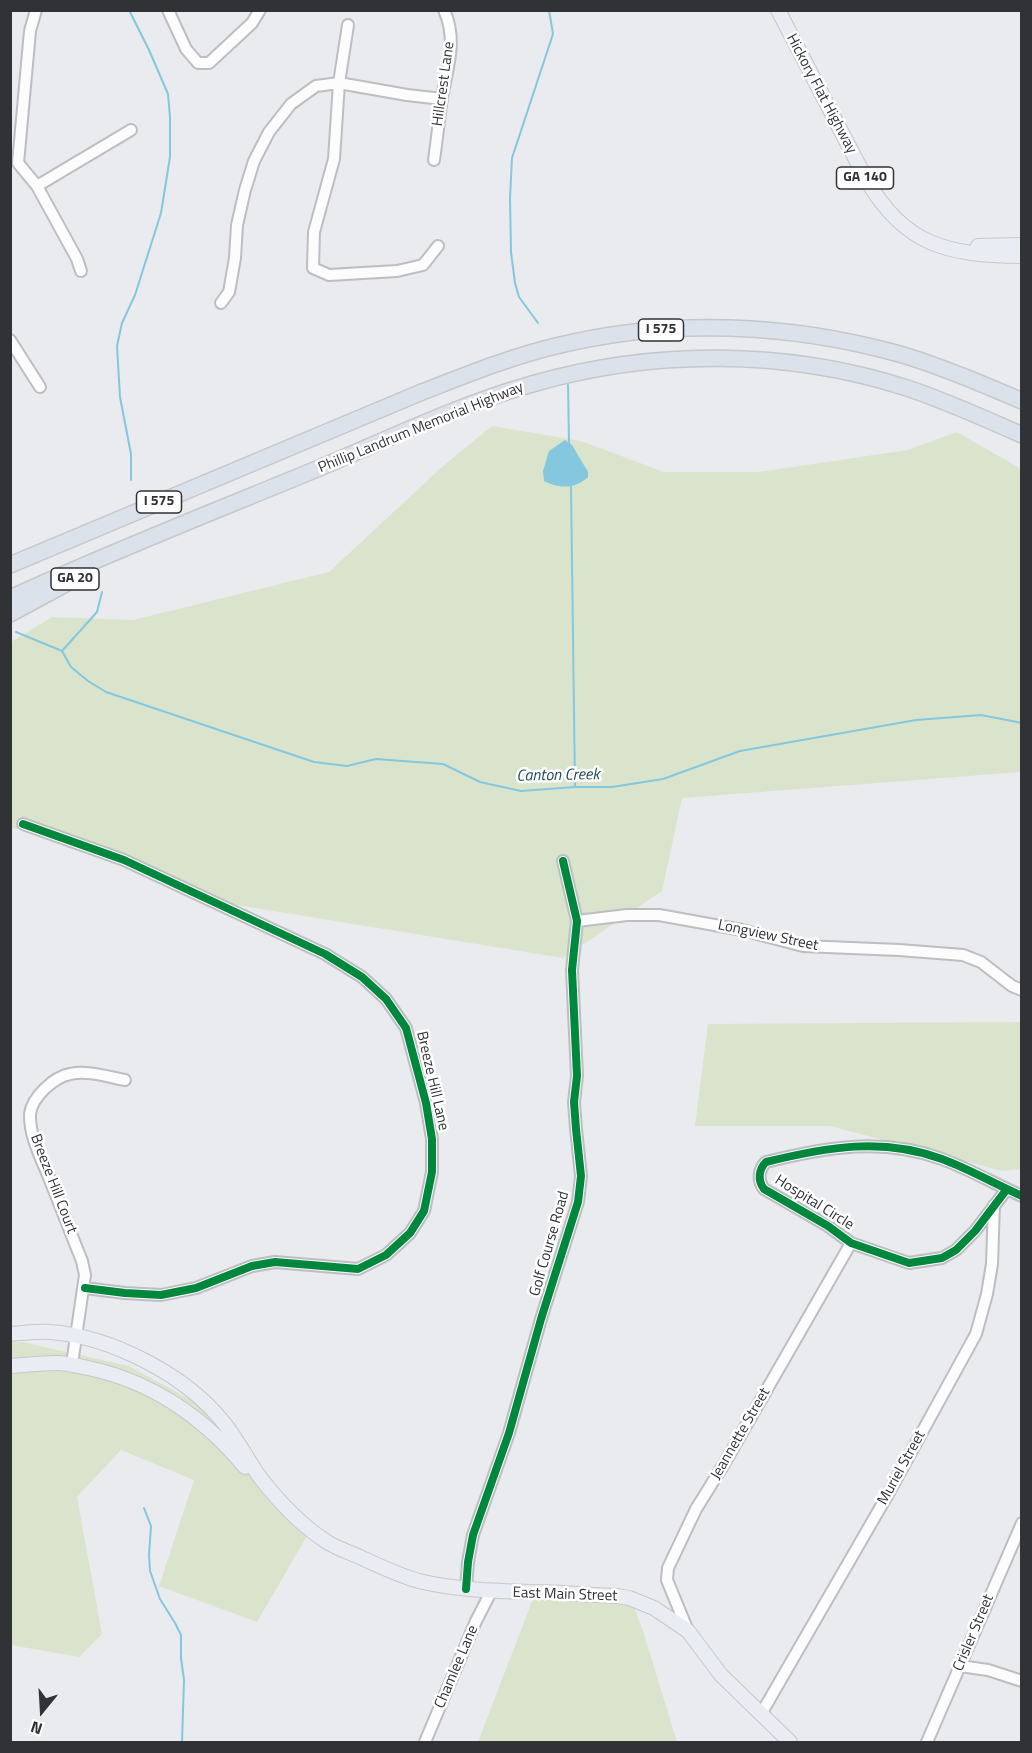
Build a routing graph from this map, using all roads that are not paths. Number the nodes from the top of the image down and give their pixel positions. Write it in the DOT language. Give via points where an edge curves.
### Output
graph roads {
  1 [pos="36,10"];
  2 [pos="168,10"];
  3 [pos="260,10"];
  4 [pos="444,10"];
  5 [pos="778,10"];
  6 [pos="348,25"];
  7 [pos="339,83"];
  8 [pos="442,99"];
  9 [pos="131,130"];
  10 [pos="434,159"];
  11 [pos="37,186"];
  12 [pos="1022,245"];
  13 [pos="438,246"];
  14 [pos="943,246"];
  15 [pos="1022,256"];
  16 [pos="81,271"];
  17 [pos="221,303"];
  18 [pos="10,340"];
  19 [pos="40,387"];
  20 [pos="1019,400"];
  21 [pos="1022,435"];
  22 [pos="139,543"];
  23 [pos="10,565"];
  24 [pos="10,598"];
  25 [pos="10,614"];
  26 [pos="23,824"];
  27 [pos="563,861"];
  28 [pos="577,921"];
  29 [pos="1022,990"];
  30 [pos="125,1080"];
  31 [pos="1006,1189"];
  32 [pos="1022,1196"];
  33 [pos="994,1205"];
  34 [pos="851,1243"];
  35 [pos="85,1288"];
  36 [pos="10,1334"];
  37 [pos="76,1337"];
  38 [pos="72,1364"];
  39 [pos="10,1366"];
  40 [pos="297,1519"];
  41 [pos="1022,1523"];
  42 [pos="466,1589"];
  43 [pos="491,1592"];
  44 [pos="688,1631"];
  45 [pos="960,1666"];
  46 [pos="1022,1681"];
  47 [pos="761,1714"];
  48 [pos="425,1743"];
  49 [pos="790,1743"];
  50 [pos="927,1743"];
  1 -- 11 [label="street" via="30,31 18,163"];
  2 -- 3 [label="street" via="186,50 198,63 209,63 252,23"];
  4 -- 8 [label="street, Hillcrest Lane" via="451,33 451,57"];
  5 -- 14 [label="main road, Hickory Flat Highway / GA 140" via="878,199 906,228"];
  6 -- 7 [label="street"];
  7 -- 8 [label="street"];
  7 -- 13 [label="street" via="334,159 314,232 313,268 329,275 397,271 423,264"];
  7 -- 17 [label="street" via="316,86 291,104 269,132 244,190 236,258 229,292"];
  8 -- 10 [label="street, Hillcrest Lane"];
  9 -- 11 [label="street"];
  11 -- 16 [label="street"];
  12 -- 14 [label="main road, Hickory Flat Highway / GA 140"];
  14 -- 15 [label="main road, Hickory Flat Highway / GA 140" via="964,253"];
  18 -- 19 [label="street"];
  20 -- 23 [label="highway, Phillip Landrum Memorial Highway / I 575" via="910,357 814,335 695,327 600,337 552,347 465,375"];
  21 -- 22 [label="highway, Phillip Landrum Memorial Highway / I 575" via="915,391 830,369 728,358 652,361 567,375 488,399"];
  22 -- 24 [label="highway, Phillip Landrum Memorial Highway / I 575"];
  22 -- 25 [label="highway, GA 20"];
  26 -- 35 [label="street, Breeze Hill Lane" via="124,860 325,954 362,977 386,999 406,1028 432,1139 432,1172 424,1211 410,1233 386,1256 358,1269 275,1262 252,1266 196,1288 161,1295"];
  27 -- 28 [label="street, Golf Course Road"];
  28 -- 29 [label="street, Longview Street" via="659,915 803,946 963,956 981,962"];
  28 -- 42 [label="street, Golf Course Road" via="572,970 577,1076 574,1102 581,1176 578,1202 509,1432 473,1535"];
  30 -- 35 [label="street, Breeze Hill Court" via="88,1073 69,1074 53,1082 30,1113 40,1155 82,1260"];
  31 -- 32 [label="street"];
  31 -- 33 [label="street, Hospital Circle"];
  31 -- 34 [label="street, Hospital Circle" via="946,1161 891,1147 822,1148 763,1165 759,1180 764,1189"];
  33 -- 34 [label="street, Hospital Circle" via="975,1231 942,1258 900,1262"];
  33 -- 47 [label="street, Muriel Street" via="992,1264 976,1334"];
  34 -- 44 [label="street, Jeannette Street" via="696,1509 668,1568 667,1580"];
  35 -- 37 [label="street, Breeze Hill Court"];
  36 -- 37 [label="main road, East Main Street" via="54,1332"];
  37 -- 38 [label="street, Breeze Hill Court"];
  37 -- 40 [label="main road, East Main Street" via="153,1364 203,1400 225,1424 260,1477"];
  38 -- 39 [label="main road, East Main Street"];
  38 -- 40 [label="main road, East Main Street" via="115,1374 171,1401 218,1438 269,1496"];
  40 -- 42 [label="main road, East Main Street" via="329,1544 392,1571 419,1581"];
  41 -- 45 [label="street, Crisler Street"];
  42 -- 43 [label="main road, East Main Street"];
  43 -- 44 [label="main road, East Main Street" via="629,1598 654,1608"];
  43 -- 48 [label="street, Chamlee Lane"];
  44 -- 47 [label="main road, East Main Street" via="721,1675"];
  45 -- 46 [label="street"];
  45 -- 50 [label="street, Crisler Street"];
  47 -- 49 [label="main road, East Main Street"];
}
